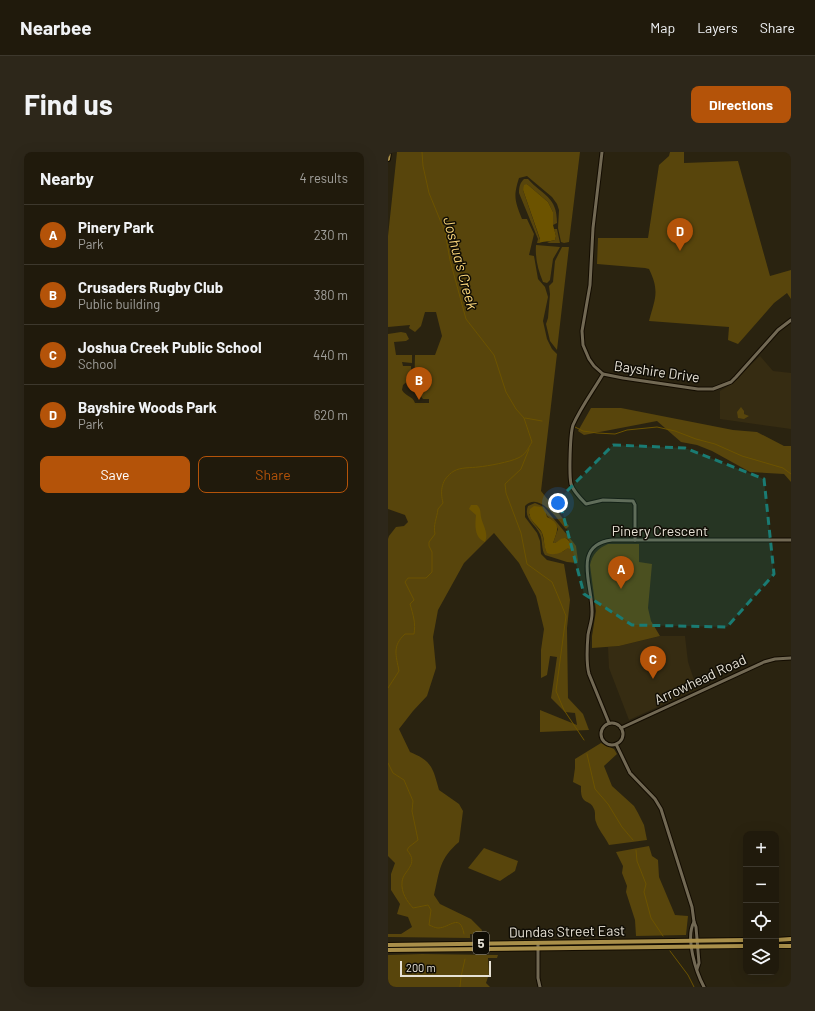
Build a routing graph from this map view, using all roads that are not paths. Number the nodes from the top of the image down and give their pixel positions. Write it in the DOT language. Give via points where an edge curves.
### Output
graph roads {
  1 [pos="389,152"];
  2 [pos="602,152"];
  3 [pos="388,160"];
  4 [pos="791,320"];
  5 [pos="603,374"];
  6 [pos="635,540"];
  7 [pos="791,540"];
  8 [pos="791,658"];
  9 [pos="609,723"];
  10 [pos="621,728"];
  11 [pos="616,744"];
  12 [pos="694,922"];
  13 [pos="691,940"];
  14 [pos="697,940"];
  15 [pos="743,940"];
  16 [pos="779,940"];
  17 [pos="791,940"];
  18 [pos="538,943"];
  19 [pos="388,945"];
  20 [pos="692,946"];
  21 [pos="697,946"];
  22 [pos="743,946"];
  23 [pos="779,946"];
  24 [pos="791,946"];
  25 [pos="538,948"];
  26 [pos="388,950"];
  27 [pos="697,969"];
  28 [pos="540,987"];
  29 [pos="704,987"];
  1 -- 3 [label="main road"];
  2 -- 5 [label="street, Bayshire Drive" via="593,228 590,285 581,336 588,359"];
  4 -- 5 [label="street, Bayshire Drive" via="778,330 731,382 712,389 690,388"];
  5 -- 6 [label="street" via="573,427 571,484 586,504 603,500 633,501"];
  6 -- 7 [label="street, Pinery Crescent"];
  6 -- 9 [label="street, Pinery Crescent" via="602,542 590,553 586,565 592,612 588,640 588,669"];
  8 -- 10 [label="street, Arrowhead Road" via="764,662"];
  9 -- 10 [label="street"];
  9 -- 11 [label="street" via="602,730 602,738 607,743"];
  10 -- 11 [label="street" via="622,736"];
  11 -- 12 [label="street" via="630,773 661,809 690,898"];
  12 -- 13 [label="street"];
  12 -- 14 [label="street"];
  13 -- 14 [label="main road, Dundas Street East / 5"];
  13 -- 18 [label="main road, Dundas Street East / 5"];
  13 -- 20 [label="street"];
  14 -- 15 [label="main road, Dundas Street East / 5"];
  14 -- 21 [label="street"];
  16 -- 17 [label="main road"];
  18 -- 19 [label="main road, Dundas Street East / 5"];
  18 -- 25 [label="street"];
  20 -- 21 [label="main road, Dundas Street East / 5"];
  20 -- 25 [label="main road, Dundas Street East / 5"];
  20 -- 27 [label="street"];
  21 -- 22 [label="main road, Dundas Street East / 5"];
  21 -- 27 [label="street"];
  23 -- 24 [label="main road"];
  25 -- 26 [label="main road, Dundas Street East / 5"];
  25 -- 28 [label="street"];
  27 -- 29 [label="street"];
}
